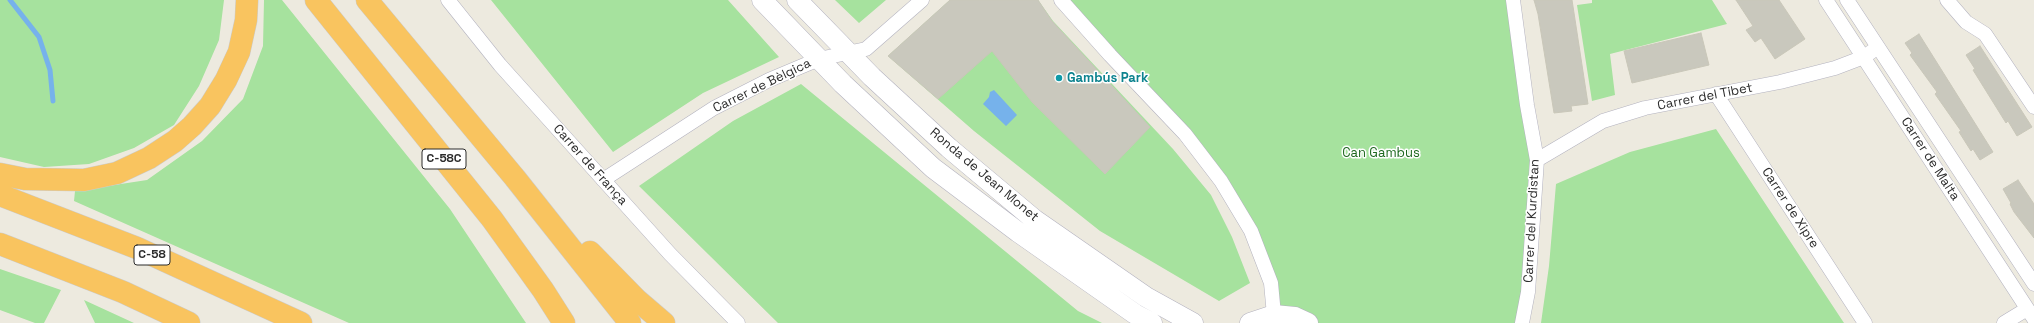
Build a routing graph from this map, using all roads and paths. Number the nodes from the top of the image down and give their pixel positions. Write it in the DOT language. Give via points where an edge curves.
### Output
graph roads {
  1 [pos="246,0"];
  2 [pos="316,0"];
  3 [pos="367,0"];
  4 [pos="448,0"];
  5 [pos="762,0"];
  6 [pos="797,0"];
  7 [pos="922,0"];
  8 [pos="1061,0"];
  9 [pos="1513,0"];
  10 [pos="1826,0"];
  11 [pos="1847,0"];
  12 [pos="1946,0"];
  13 [pos="1878,48"];
  14 [pos="848,52"];
  15 [pos="1864,57"];
  16 [pos="819,59"];
  17 [pos="1716,94"];
  18 [pos="2034,107"];
  19 [pos="1536,160"];
  20 [pos="0,174"];
  21 [pos="515,178"];
  22 [pos="603,180"];
  23 [pos="0,195"];
  24 [pos="0,244"];
  25 [pos="2034,284"];
  26 [pos="2031,314"];
  27 [pos="1274,315"];
  28 [pos="189,323"];
  29 [pos="301,323"];
  30 [pos="564,323"];
  31 [pos="630,323"];
  32 [pos="664,323"];
  33 [pos="738,323"];
  34 [pos="1152,323"];
  35 [pos="1193,323"];
  36 [pos="1250,323"];
  37 [pos="1308,323"];
  38 [pos="1522,323"];
  39 [pos="1865,323"];
  40 [pos="2004,323"];
  1 -- 20 [label="highway" via="246,20 239,52 226,80 210,106 175,141 149,158 116,173 84,180 44,181"];
  2 -- 30 [label="highway, C-58C" via="492,219"];
  3 -- 21 [label="highway, C-58C"];
  4 -- 22 [label="street, Carrer de França" via="500,65"];
  5 -- 16 [label="street, Ronda de Jean Monet"];
  6 -- 14 [label="street, Ronda de Jean Monet"];
  7 -- 14 [label="street, Carrer de Bèlgica" via="866,48"];
  8 -- 27 [label="street" via="1185,134 1221,181 1251,231 1271,283"];
  9 -- 19 [label="street, Carrer del Kurdistan"];
  10 -- 15 [label="street, Carrer de Malta"];
  11 -- 13 [label="street, Carrer de Malta"];
  12 -- 18 [label="street" via="1966,22 1985,34"];
  13 -- 15 [label="street, Carrer del Tibet"];
  13 -- 25 [label="street, Carrer de Malta"];
  14 -- 16 [label="street, Carrer de Bèlgica"];
  14 -- 35 [label="street, Ronda de Jean Monet" via="950,148 1035,220 1146,297"];
  15 -- 17 [label="street, Carrer del Tibet" via="1780,82"];
  15 -- 26 [label="street, Carrer de Malta"];
  16 -- 22 [label="street, Carrer de Bèlgica" via="769,80 714,108"];
  16 -- 34 [label="street, Ronda de Jean Monet" via="932,168 1018,232"];
  17 -- 19 [label="street, Carrer del Tibet" via="1645,108 1602,122"];
  17 -- 39 [label="street, Carrer de Xipre"];
  19 -- 38 [label="street, Carrer del Kurdistan" via="1528,292"];
  21 -- 31 [label="highway, C-58C"];
  21 -- 32 [label="highway" via="636,299"];
  22 -- 33 [label="street, Carrer de França" via="670,254"];
  23 -- 29 [label="highway, C-58" via="137,248"];
  24 -- 28 [label="highway" via="124,292"];
  26 -- 40 [label="street"];
  27 -- 36 [label="street"];
  27 -- 37 [label="street" via="1295,317"];
}
